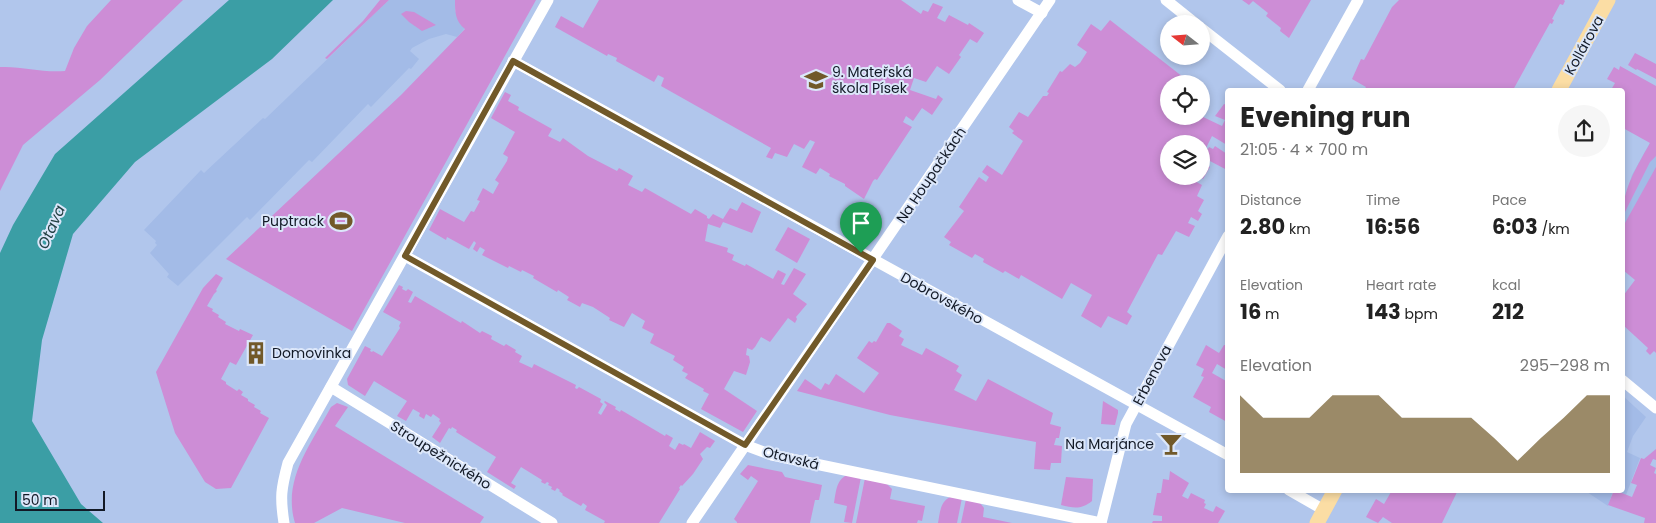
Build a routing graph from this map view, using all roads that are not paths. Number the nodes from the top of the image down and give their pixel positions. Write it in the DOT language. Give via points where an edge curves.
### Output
graph roads {
  1 [pos="548,0"];
  2 [pos="1018,0"];
  3 [pos="1050,0"];
  4 [pos="1166,0"];
  5 [pos="1358,0"];
  6 [pos="1608,0"];
  7 [pos="1042,12"];
  8 [pos="1185,15"];
  9 [pos="1210,35"];
  10 [pos="513,61"];
  11 [pos="1277,88"];
  12 [pos="1309,88"];
  13 [pos="1560,88"];
  14 [pos="1225,241"];
  15 [pos="405,256"];
  16 [pos="873,260"];
  17 [pos="1625,382"];
  18 [pos="331,387"];
  19 [pos="1136,404"];
  20 [pos="1656,408"];
  21 [pos="745,445"];
  22 [pos="1225,453"];
  23 [pos="1293,493"];
  24 [pos="1333,493"];
  25 [pos="1320,516"];
  26 [pos="284,523"];
  27 [pos="552,523"];
  28 [pos="692,523"];
  29 [pos="1101,523"];
  1 -- 10 [label="street"];
  2 -- 7 [label="street"];
  3 -- 7 [label="street, Na Houpačkách"];
  4 -- 8 [label="street"];
  5 -- 12 [label="street"];
  6 -- 13 [label="main road, Kollárova"];
  7 -- 16 [label="street, Na Houpačkách"];
  9 -- 11 [label="street"];
  10 -- 15 [label="street"];
  10 -- 16 [label="street, Dobrovského"];
  14 -- 19 [label="street, Erbenova"];
  15 -- 18 [label="street"];
  15 -- 21 [label="street, Otavská"];
  16 -- 19 [label="street, Dobrovského"];
  16 -- 21 [label="street, Na Houpačkách"];
  17 -- 20 [label="street"];
  18 -- 26 [label="street" via="288,464 280,500"];
  18 -- 27 [label="street, Stroupežnického"];
  19 -- 22 [label="street, Dobrovského"];
  19 -- 29 [label="street, Erbenova" via="1123,431"];
  21 -- 28 [label="street, Na Houpačkách"];
  21 -- 29 [label="street, Otavská" via="772,456"];
  23 -- 25 [label="street"];
  24 -- 25 [label="main road"];
}
